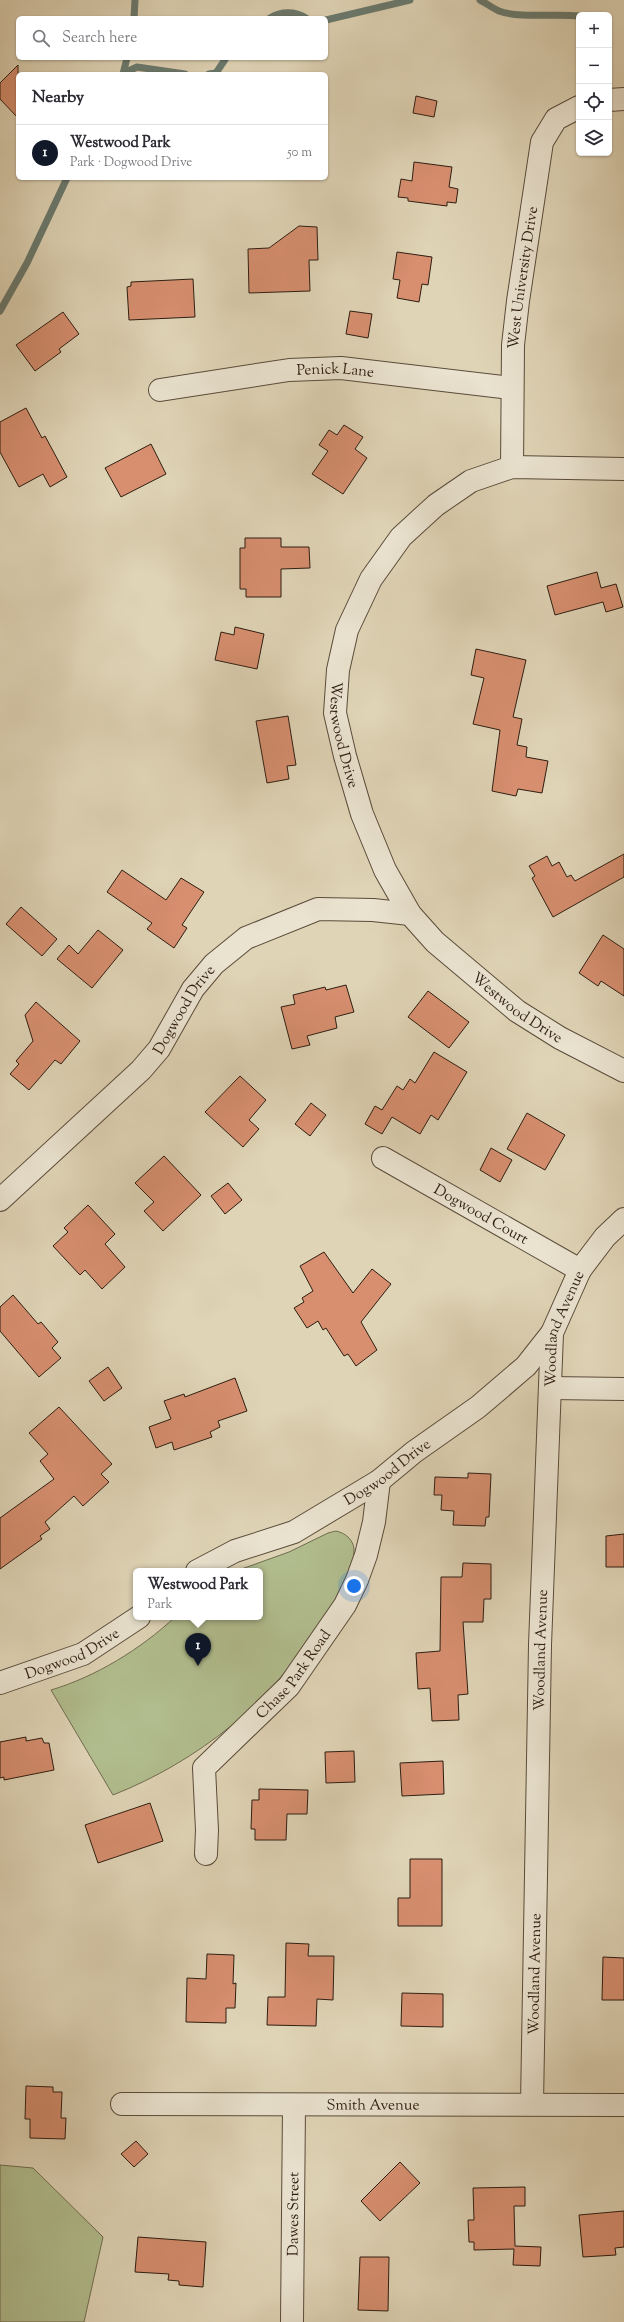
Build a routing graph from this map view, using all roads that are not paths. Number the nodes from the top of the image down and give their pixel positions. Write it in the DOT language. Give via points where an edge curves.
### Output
graph roads {
  1 [pos="624,99"];
  2 [pos="612,100"];
  3 [pos="576,109"];
  4 [pos="511,388"];
  5 [pos="160,390"];
  6 [pos="512,467"];
  7 [pos="624,469"];
  8 [pos="410,914"];
  9 [pos="624,1071"];
  10 [pos="383,1158"];
  11 [pos="0,1200"];
  12 [pos="624,1219"];
  13 [pos="580,1270"];
  14 [pos="552,1333"];
  15 [pos="551,1388"];
  16 [pos="624,1389"];
  17 [pos="379,1481"];
  18 [pos="203,1568"];
  19 [pos="134,1620"];
  20 [pos="0,1683"];
  21 [pos="206,1854"];
  22 [pos="122,2104"];
  23 [pos="532,2104"];
  24 [pos="624,2105"];
  25 [pos="294,2106"];
  26 [pos="292,2322"];
  1 -- 2 [label="street"];
  3 -- 4 [label="street, West University Drive" via="556,119 542,142 518,301"];
  4 -- 5 [label="street, Penick Lane" via="341,368 289,370"];
  4 -- 6 [label="street, West University Drive"];
  6 -- 7 [label="street, Westwood Drive"];
  6 -- 8 [label="street, Westwood Drive" via="471,481 436,505 401,537 372,579 347,630 339,663 336,713 345,756 362,814 385,870"];
  8 -- 9 [label="street, Westwood Drive" via="435,942 517,1011 560,1038"];
  8 -- 11 [label="street, Dogwood Drive" via="318,909 246,938 214,964 193,989 159,1049 140,1070"];
  10 -- 13 [label="street, Dogwood Court"];
  12 -- 13 [label="street, Woodland Avenue" via="605,1237"];
  13 -- 14 [label="street, Woodland Avenue"];
  14 -- 15 [label="street, Woodland Avenue"];
  14 -- 17 [label="street, Dogwood Drive" via="526,1366 478,1407 414,1452"];
  15 -- 16 [label="street"];
  15 -- 23 [label="street, Woodland Avenue" via="540,1645"];
  17 -- 18 [label="street, Dogwood Drive" via="294,1532 235,1551"];
  17 -- 21 [label="street, Chase Park Road" via="374,1522 366,1555 357,1580 344,1604 288,1686 204,1768"];
  19 -- 20 [label="street, Dogwood Drive" via="83,1654"];
  22 -- 25 [label="street, Smith Avenue"];
  23 -- 24 [label="street, Smith Avenue"];
  23 -- 25 [label="street, Smith Avenue"];
  25 -- 26 [label="street, Dawes Street"];
}
